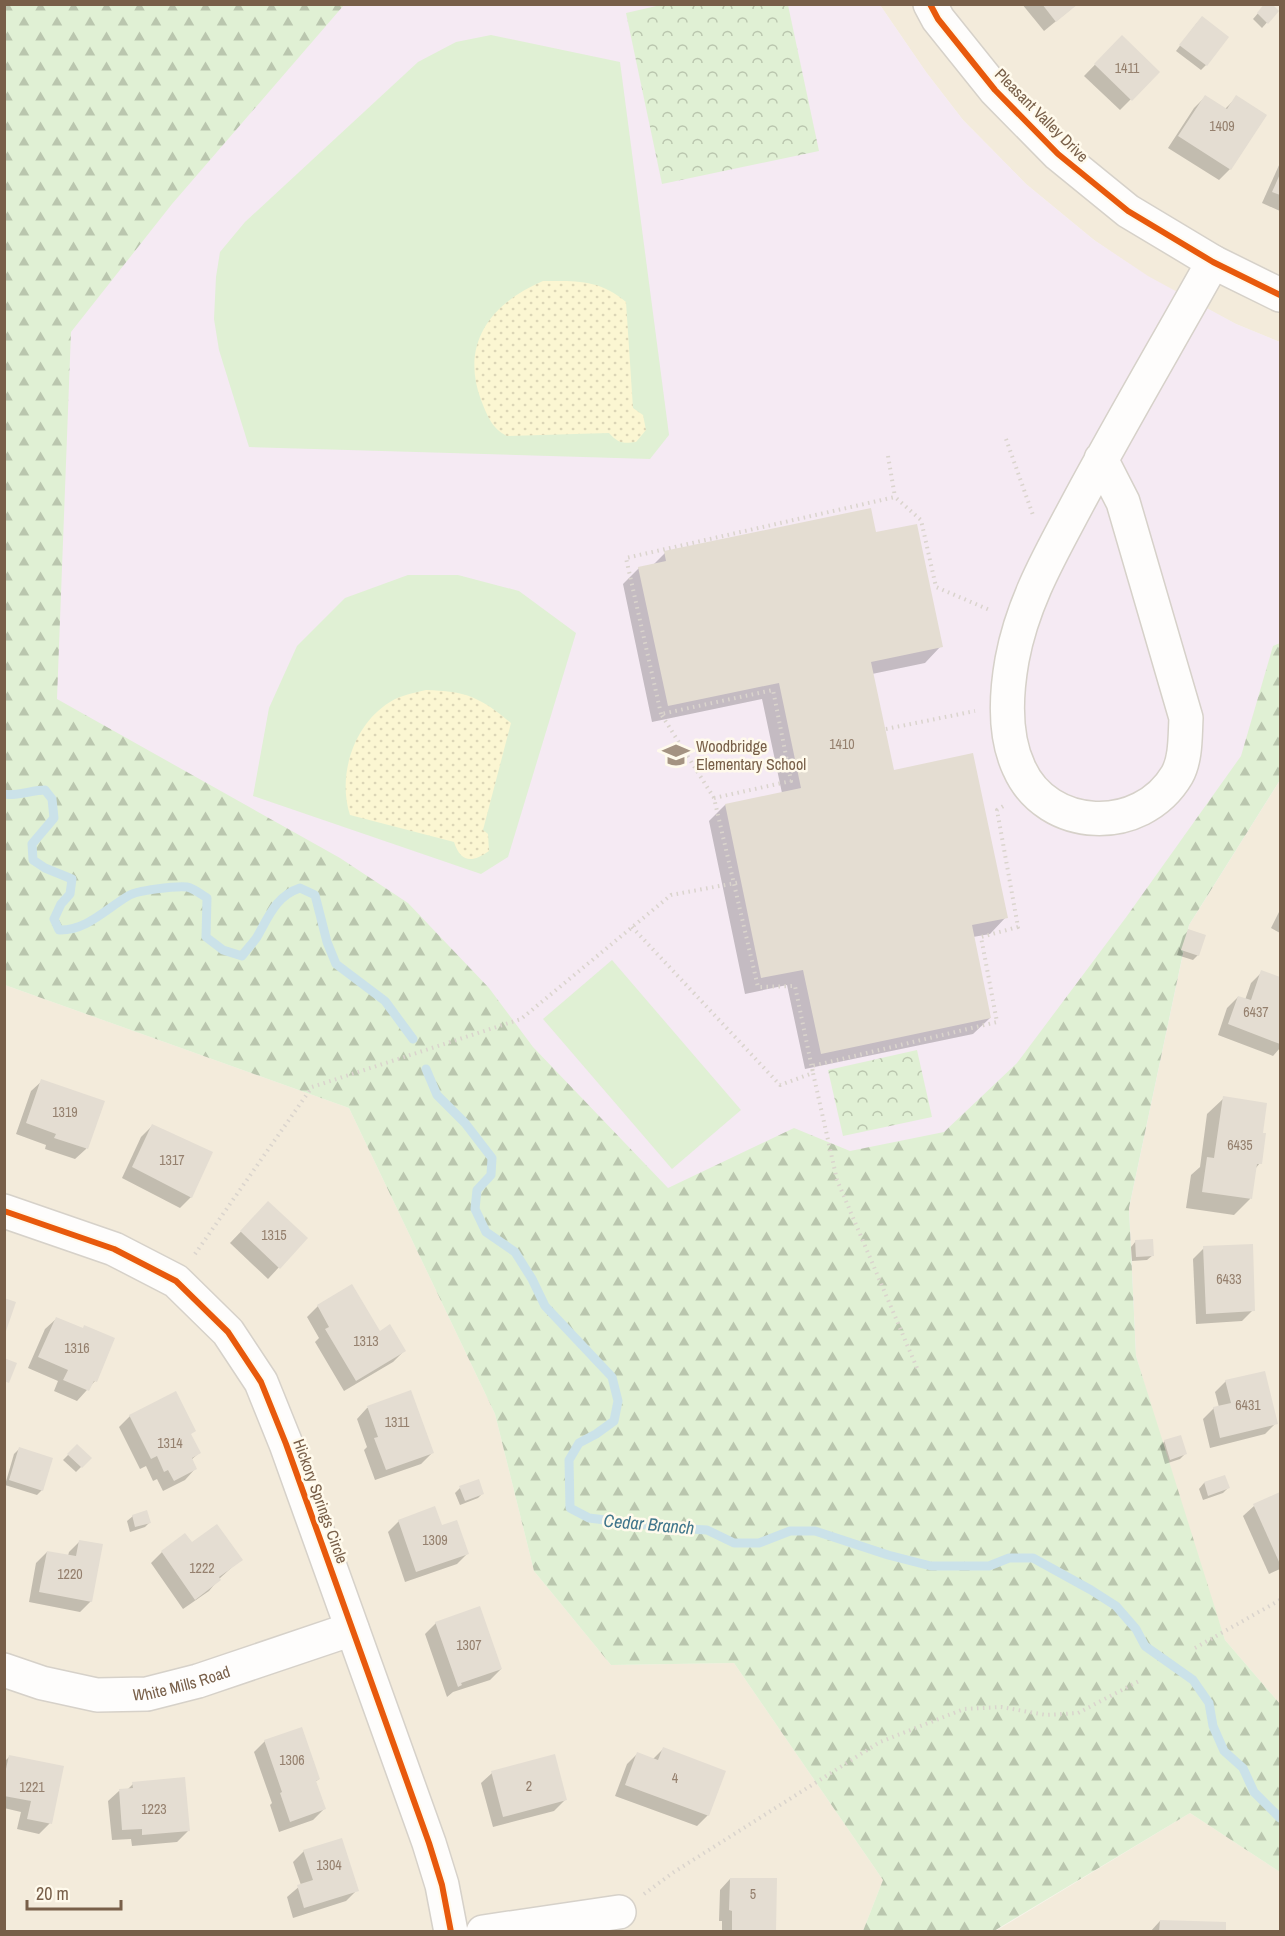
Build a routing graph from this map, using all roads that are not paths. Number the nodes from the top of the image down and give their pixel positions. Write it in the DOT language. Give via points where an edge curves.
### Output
graph roads {
  1 [pos="930,4"];
  2 [pos="1213,262"];
  3 [pos="1281,295"];
  4 [pos="1101,459"];
  5 [pos="4,1211"];
  6 [pos="352,1629"];
  7 [pos="4,1670"];
  8 [pos="619,1912"];
  9 [pos="451,1932"];
  10 [pos="483,1932"];
  1 -- 2 [label="street, Pleasant Valley Drive" via="994,90 1058,154 1128,211"];
  2 -- 3 [label="street, Pleasant Valley Drive"];
  2 -- 4 [label="street"];
  4 -- 4 [label="street" via="1038,579 1020,623 1008,704 1010,737 1018,767 1030,786 1052,807 1081,818 1107,819 1138,811 1158,798 1177,775 1185,747 1186,718 1123,502"];
  5 -- 6 [label="street, Hickory Springs Circle" via="114,1250 176,1281 228,1332 261,1382"];
  6 -- 7 [label="street, White Mills Road" via="198,1681 147,1694 97,1695"];
  6 -- 9 [label="street, Hickory Springs Circle" via="429,1843"];
  8 -- 10 [label="street"];
}
